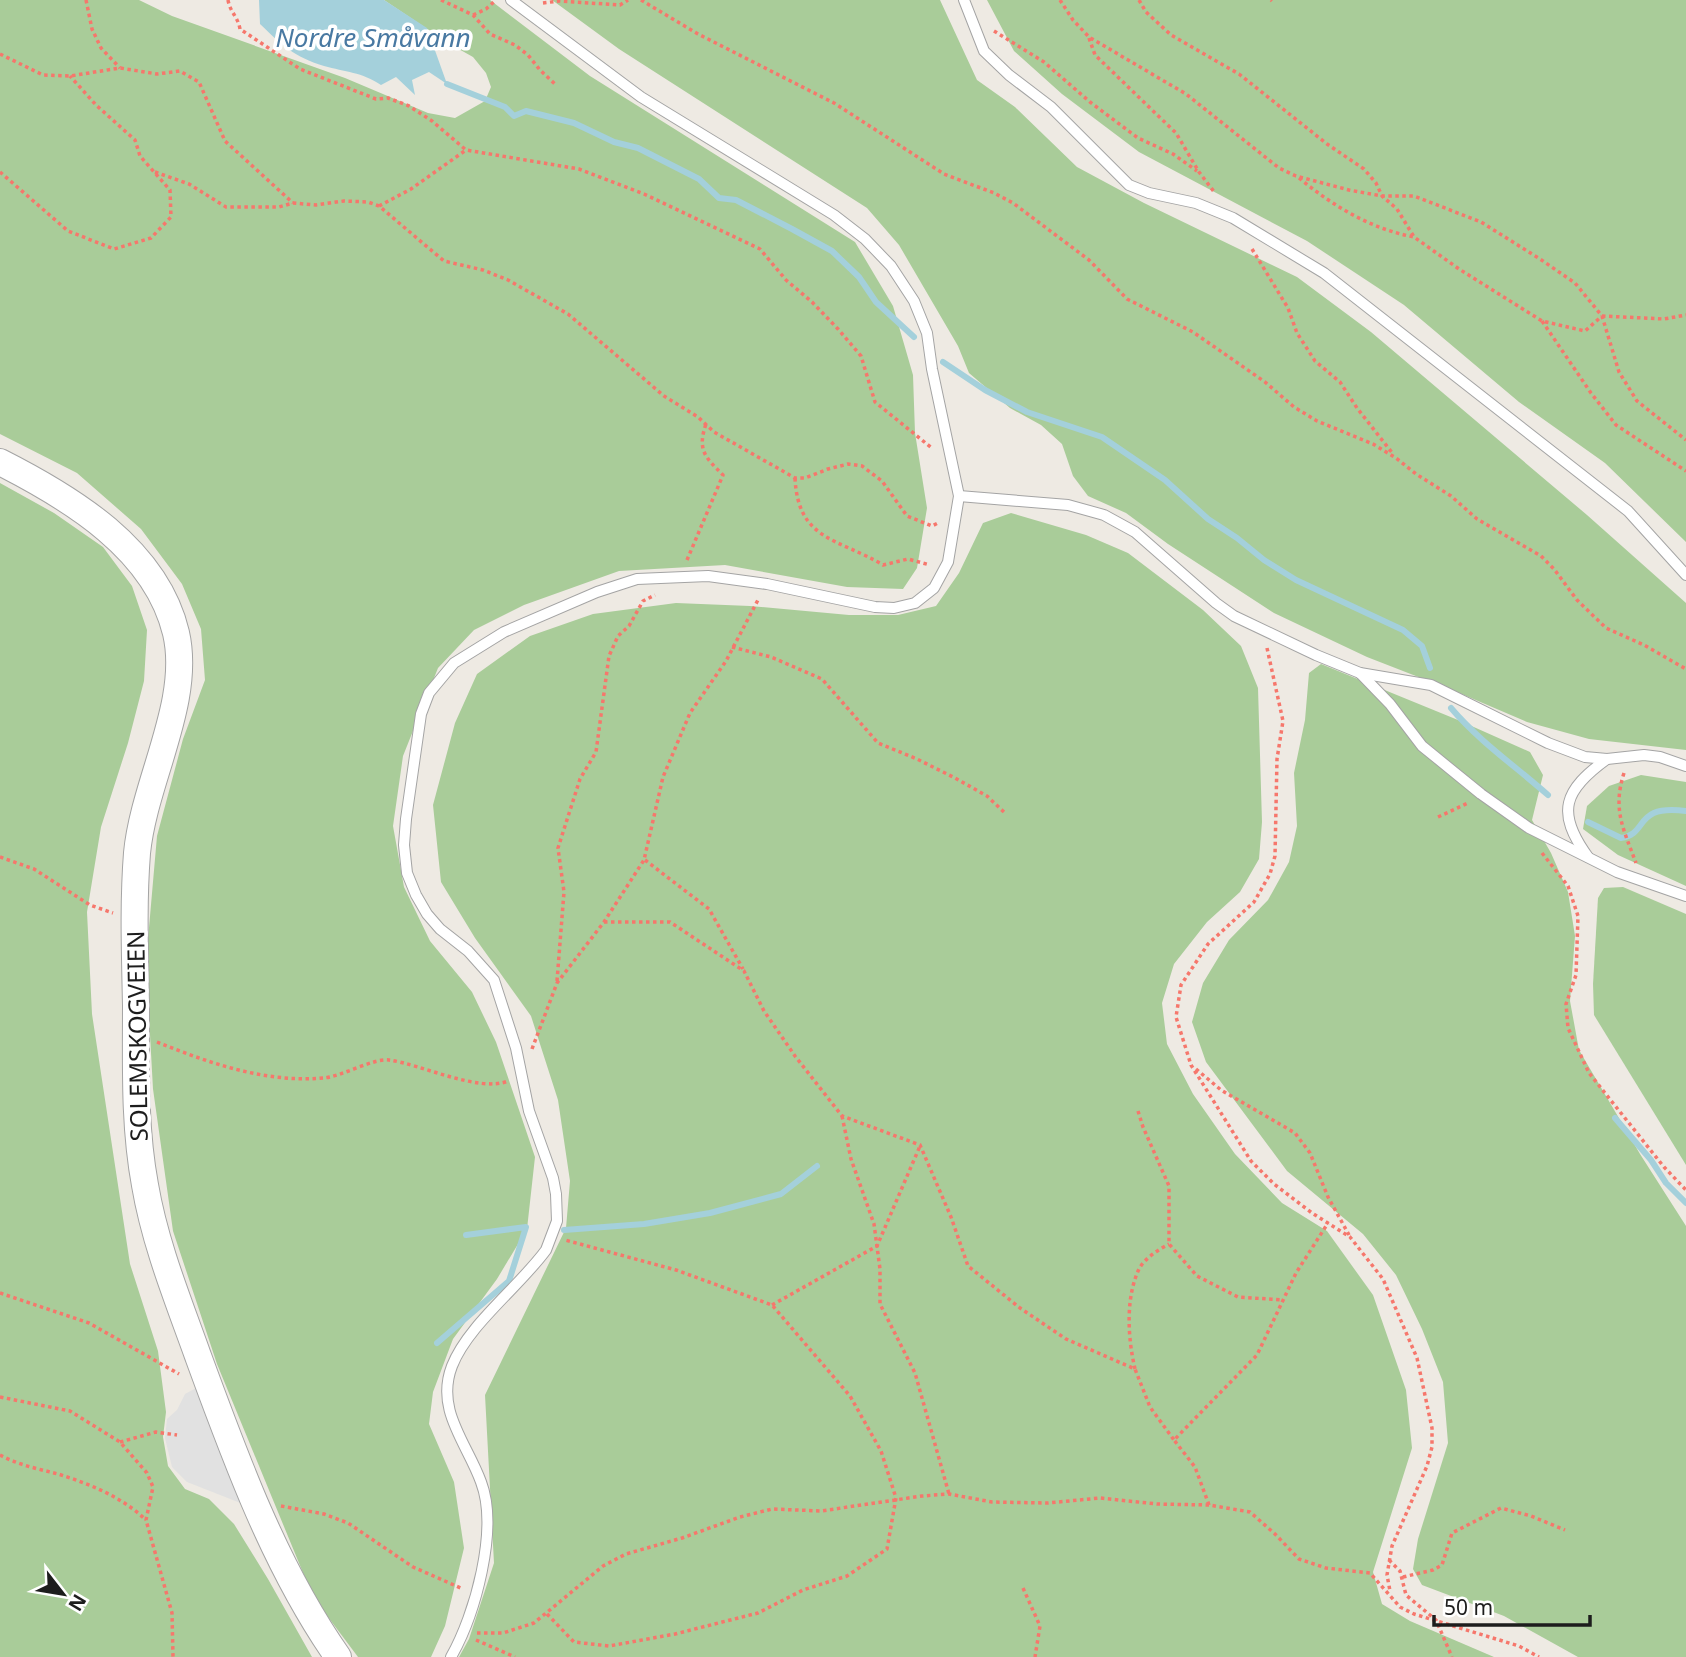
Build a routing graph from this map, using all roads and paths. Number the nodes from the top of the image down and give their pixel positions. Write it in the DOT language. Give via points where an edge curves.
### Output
graph roads {
  1 [pos="86,0"];
  2 [pos="228,0"];
  3 [pos="441,0"];
  4 [pos="496,0"];
  5 [pos="628,0"];
  6 [pos="641,0"];
  7 [pos="964,0"];
  8 [pos="1060,0"];
  9 [pos="1139,0"];
  10 [pos="512,1"];
  11 [pos="596,2"];
  12 [pos="968,12"];
  13 [pos="473,15"];
  14 [pos="1089,37"];
  15 [pos="0,54"];
  16 [pos="121,68"];
  17 [pos="70,76"];
  18 [pos="556,85"];
  19 [pos="466,150"];
  20 [pos="0,172"];
  21 [pos="155,172"];
  22 [pos="1296,176"];
  23 [pos="1382,196"];
  24 [pos="293,203"];
  25 [pos="379,206"];
  26 [pos="1233,218"];
  27 [pos="1414,237"];
  28 [pos="1686,315"];
  29 [pos="1602,316"];
  30 [pos="1542,321"];
  31 [pos="706,424"];
  32 [pos="1686,440"];
  33 [pos="1396,458"];
  34 [pos="0,462"];
  35 [pos="954,466"];
  36 [pos="1686,471"];
  37 [pos="795,478"];
  38 [pos="959,496"];
  39 [pos="957,514"];
  40 [pos="945,569"];
  41 [pos="1686,575"];
  42 [pos="664,577"];
  43 [pos="680,577"];
  44 [pos="767,584"];
  45 [pos="1264,632"];
  46 [pos="732,647"];
  47 [pos="1686,669"];
  48 [pos="1360,673"];
  49 [pos="1629,755"];
  50 [pos="1607,759"];
  51 [pos="1686,766"];
  52 [pos="1481,794"];
  53 [pos="1006,814"];
  54 [pos="1438,817"];
  55 [pos="1529,828"];
  56 [pos="0,857"];
  57 [pos="1590,859"];
  58 [pos="644,860"];
  59 [pos="1642,882"];
  60 [pos="1686,897"];
  61 [pos="135,917"];
  62 [pos="604,922"];
  63 [pos="744,971"];
  64 [pos="557,983"];
  65 [pos="136,1034"];
  66 [pos="1191,1066"];
  67 [pos="522,1075"];
  68 [pos="1138,1111"];
  69 [pos="842,1116"];
  70 [pos="920,1145"];
  71 [pos="1684,1183"];
  72 [pos="1686,1190"];
  73 [pos="1328,1223"];
  74 [pos="553,1236"];
  75 [pos="1350,1237"];
  76 [pos="1168,1244"];
  77 [pos="877,1247"];
  78 [pos="0,1293"];
  79 [pos="1283,1300"];
  80 [pos="772,1305"];
  81 [pos="1135,1369"];
  82 [pos="212,1393"];
  83 [pos="0,1397"];
  84 [pos="177,1436"];
  85 [pos="1174,1440"];
  86 [pos="120,1443"];
  87 [pos="0,1455"];
  88 [pos="10,1461"];
  89 [pos="0,1463"];
  90 [pos="949,1494"];
  91 [pos="896,1498"];
  92 [pos="255,1501"];
  93 [pos="1209,1504"];
  94 [pos="146,1520"];
  95 [pos="1565,1530"];
  96 [pos="1389,1560"];
  97 [pos="1403,1577"];
  98 [pos="1023,1588"];
  99 [pos="1390,1593"];
  100 [pos="475,1594"];
  101 [pos="547,1614"];
  102 [pos="1436,1620"];
  103 [pos="461,1634"];
  104 [pos="173,1657"];
  105 [pos="338,1657"];
  106 [pos="451,1657"];
  107 [pos="515,1657"];
  108 [pos="1035,1657"];
  109 [pos="1452,1657"];
  110 [pos="1539,1657"];
  1 -- 16 [label="path" via="101,48"];
  2 -- 19 [label="path" via="240,29 300,69 376,99 409,106"];
  3 -- 13 [label="path"];
  4 -- 13 [label="path"];
  5 -- 11 [label="path" via="620,5"];
  6 -- 33 [label="path" via="834,103 944,174 1013,203 1089,260 1127,299 1193,332 1317,421"];
  7 -- 12 [label="lane"];
  8 -- 14 [label="path"];
  9 -- 23 [label="path" via="1171,36 1239,74 1364,169"];
  10 -- 11 [label="path"];
  10 -- 35 [label="lane" via="641,97 834,215 884,259 914,301 927,333"];
  12 -- 14 [label="path" via="1044,62 1138,138 1199,172 1176,133 1095,55"];
  12 -- 26 [label="lane" via="984,51 1051,107 1129,185"];
  13 -- 18 [label="path" via="490,34 528,55"];
  14 -- 22 [label="path" via="1186,94"];
  15 -- 17 [label="path" via="44,75"];
  16 -- 17 [label="path"];
  16 -- 24 [label="path" via="157,74 180,71 199,82 225,141"];
  17 -- 21 [label="path" via="135,140 140,156"];
  19 -- 25 [label="path"];
  19 -- 35 [label="path" via="579,169 760,249 860,356 875,402"];
  20 -- 21 [label="path" via="68,231 114,249 151,238 170,217 170,190"];
  21 -- 24 [label="path" via="189,184 226,207"];
  22 -- 23 [label="path"];
  22 -- 27 [label="path" via="1326,200 1367,222"];
  23 -- 27 [label="path" via="1397,209"];
  23 -- 29 [label="path" via="1414,195 1481,222 1575,283"];
  24 -- 25 [label="path"];
  25 -- 31 [label="path" via="444,261 483,270 568,314 664,396"];
  26 -- 33 [label="path" via="1315,360 1340,382"];
  26 -- 41 [label="lane" via="1324,273 1628,511"];
  27 -- 30 [label="path"];
  28 -- 29 [label="path" via="1664,319"];
  29 -- 30 [label="path" via="1585,331"];
  29 -- 32 [label="path" via="1619,372 1637,401"];
  30 -- 36 [label="path" via="1616,425"];
  31 -- 37 [label="path"];
  31 -- 43 [label="path" via="701,438 705,456 723,475"];
  33 -- 47 [label="path" via="1477,519 1541,556 1606,628"];
  34 -- 61 [label="street, SOLEMSKOGVEIEN" via="92,517 125,546 162,594 176,634 178,692 141,827"];
  35 -- 38 [label="lane"];
  37 -- 39 [label="path" via="848,464 862,466 882,481 906,516 932,526"];
  37 -- 40 [label="path" via="804,519 836,544 883,565 908,559"];
  38 -- 39 [label="lane"];
  38 -- 45 [label="lane" via="1068,505 1104,515 1135,533 1216,603"];
  39 -- 40 [label="lane"];
  40 -- 44 [label="lane" via="926,597 894,608"];
  42 -- 43 [label="lane"];
  42 -- 64 [label="path" via="659,591 643,601 618,636 607,663 596,752 580,779 558,848 564,892"];
  42 -- 67 [label="lane" via="637,579 597,592 504,632 454,663 435,683 421,714 406,819 407,873 427,914 494,980"];
  43 -- 44 [label="lane"];
  44 -- 46 [label="path"];
  45 -- 48 [label="lane"];
  45 -- 66 [label="path" via="1283,721 1277,759 1275,856 1254,902 1208,944 1181,985 1176,1017"];
  46 -- 53 [label="path" via="771,657 822,679 878,743 955,778 987,796"];
  46 -- 58 [label="path" via="690,713 663,777"];
  48 -- 50 [label="lane" via="1431,685 1559,748"];
  48 -- 52 [label="lane" via="1422,746"];
  49 -- 50 [label="lane"];
  49 -- 51 [label="lane" via="1660,757"];
  49 -- 59 [label="path" via="1619,786 1619,811 1624,838"];
  50 -- 57 [label="lane" via="1577,784 1568,804 1573,834"];
  52 -- 54 [label="path"];
  52 -- 55 [label="lane"];
  55 -- 57 [label="lane"];
  55 -- 71 [label="path" via="1568,886 1578,916 1576,975 1566,1004 1568,1028 1588,1073 1664,1167"];
  56 -- 61 [label="path" via="34,869 102,911"];
  57 -- 59 [label="lane"];
  58 -- 62 [label="path"];
  58 -- 63 [label="path" via="709,909"];
  59 -- 60 [label="lane"];
  61 -- 65 [label="street, SOLEMSKOGVEIEN"];
  62 -- 63 [label="path" via="670,922"];
  62 -- 64 [label="path"];
  63 -- 69 [label="path" via="764,1011"];
  64 -- 67 [label="path"];
  65 -- 67 [label="path" via="208,1062 261,1075 324,1078 387,1059 444,1076 498,1085"];
  65 -- 82 [label="street, SOLEMSKOGVEIEN" via="136,1118 149,1204"];
  66 -- 73 [label="path" via="1251,1161"];
  66 -- 75 [label="path" via="1221,1090 1295,1133 1310,1153"];
  67 -- 74 [label="lane" via="529,1111 553,1178 557,1208"];
  68 -- 76 [label="path" via="1168,1186"];
  69 -- 70 [label="path"];
  69 -- 77 [label="path"];
  70 -- 77 [label="path"];
  70 -- 81 [label="path" via="968,1266 1066,1339"];
  71 -- 72 [label="path"];
  73 -- 75 [label="path"];
  73 -- 79 [label="path"];
  74 -- 80 [label="path" via="676,1270"];
  74 -- 100 [label="lane" via="538,1262 472,1335 449,1379 449,1413 481,1482 488,1511 488,1536"];
  75 -- 96 [label="path" via="1383,1279 1417,1358 1432,1428 1427,1466"];
  76 -- 79 [label="path" via="1197,1276 1238,1297"];
  76 -- 81 [label="path" via="1139,1268 1128,1340"];
  77 -- 80 [label="path"];
  77 -- 90 [label="path" via="880,1304 915,1373"];
  78 -- 82 [label="path" via="89,1323"];
  79 -- 85 [label="path" via="1257,1355"];
  80 -- 91 [label="path" via="850,1396 881,1451"];
  81 -- 85 [label="path" via="1150,1407"];
  82 -- 92 [label="street, SOLEMSKOGVEIEN" via="220,1432"];
  83 -- 86 [label="path" via="70,1411"];
  84 -- 86 [label="path" via="156,1432"];
  85 -- 93 [label="path" via="1195,1468"];
  86 -- 94 [label="path" via="147,1473 153,1487"];
  87 -- 88 [label="path"];
  88 -- 89 [label="path"];
  88 -- 94 [label="path" via="93,1487"];
  90 -- 91 [label="path"];
  90 -- 93 [label="path" via="992,1502 1100,1498"];
  91 -- 101 [label="path" via="821,1511 772,1509 626,1554 603,1566"];
  91 -- 101 [label="path" via="887,1549 847,1576 803,1590 758,1613 609,1646 574,1642"];
  92 -- 100 [label="path" via="348,1523 413,1567"];
  92 -- 105 [label="street, SOLEMSKOGVEIEN" via="305,1606"];
  93 -- 99 [label="path" via="1250,1513 1299,1559 1326,1568 1370,1573"];
  94 -- 104 [label="path" via="172,1613"];
  95 -- 97 [label="path" via="1501,1508 1452,1533 1441,1565"];
  96 -- 97 [label="path"];
  96 -- 99 [label="path"];
  97 -- 102 [label="path" via="1406,1595"];
  98 -- 108 [label="path" via="1040,1626"];
  99 -- 102 [label="path" via="1400,1607"];
  100 -- 103 [label="lane"];
  101 -- 103 [label="path" via="503,1633"];
  102 -- 109 [label="path"];
  102 -- 110 [label="path" via="1519,1646"];
  103 -- 106 [label="lane"];
  103 -- 107 [label="path"];
}
